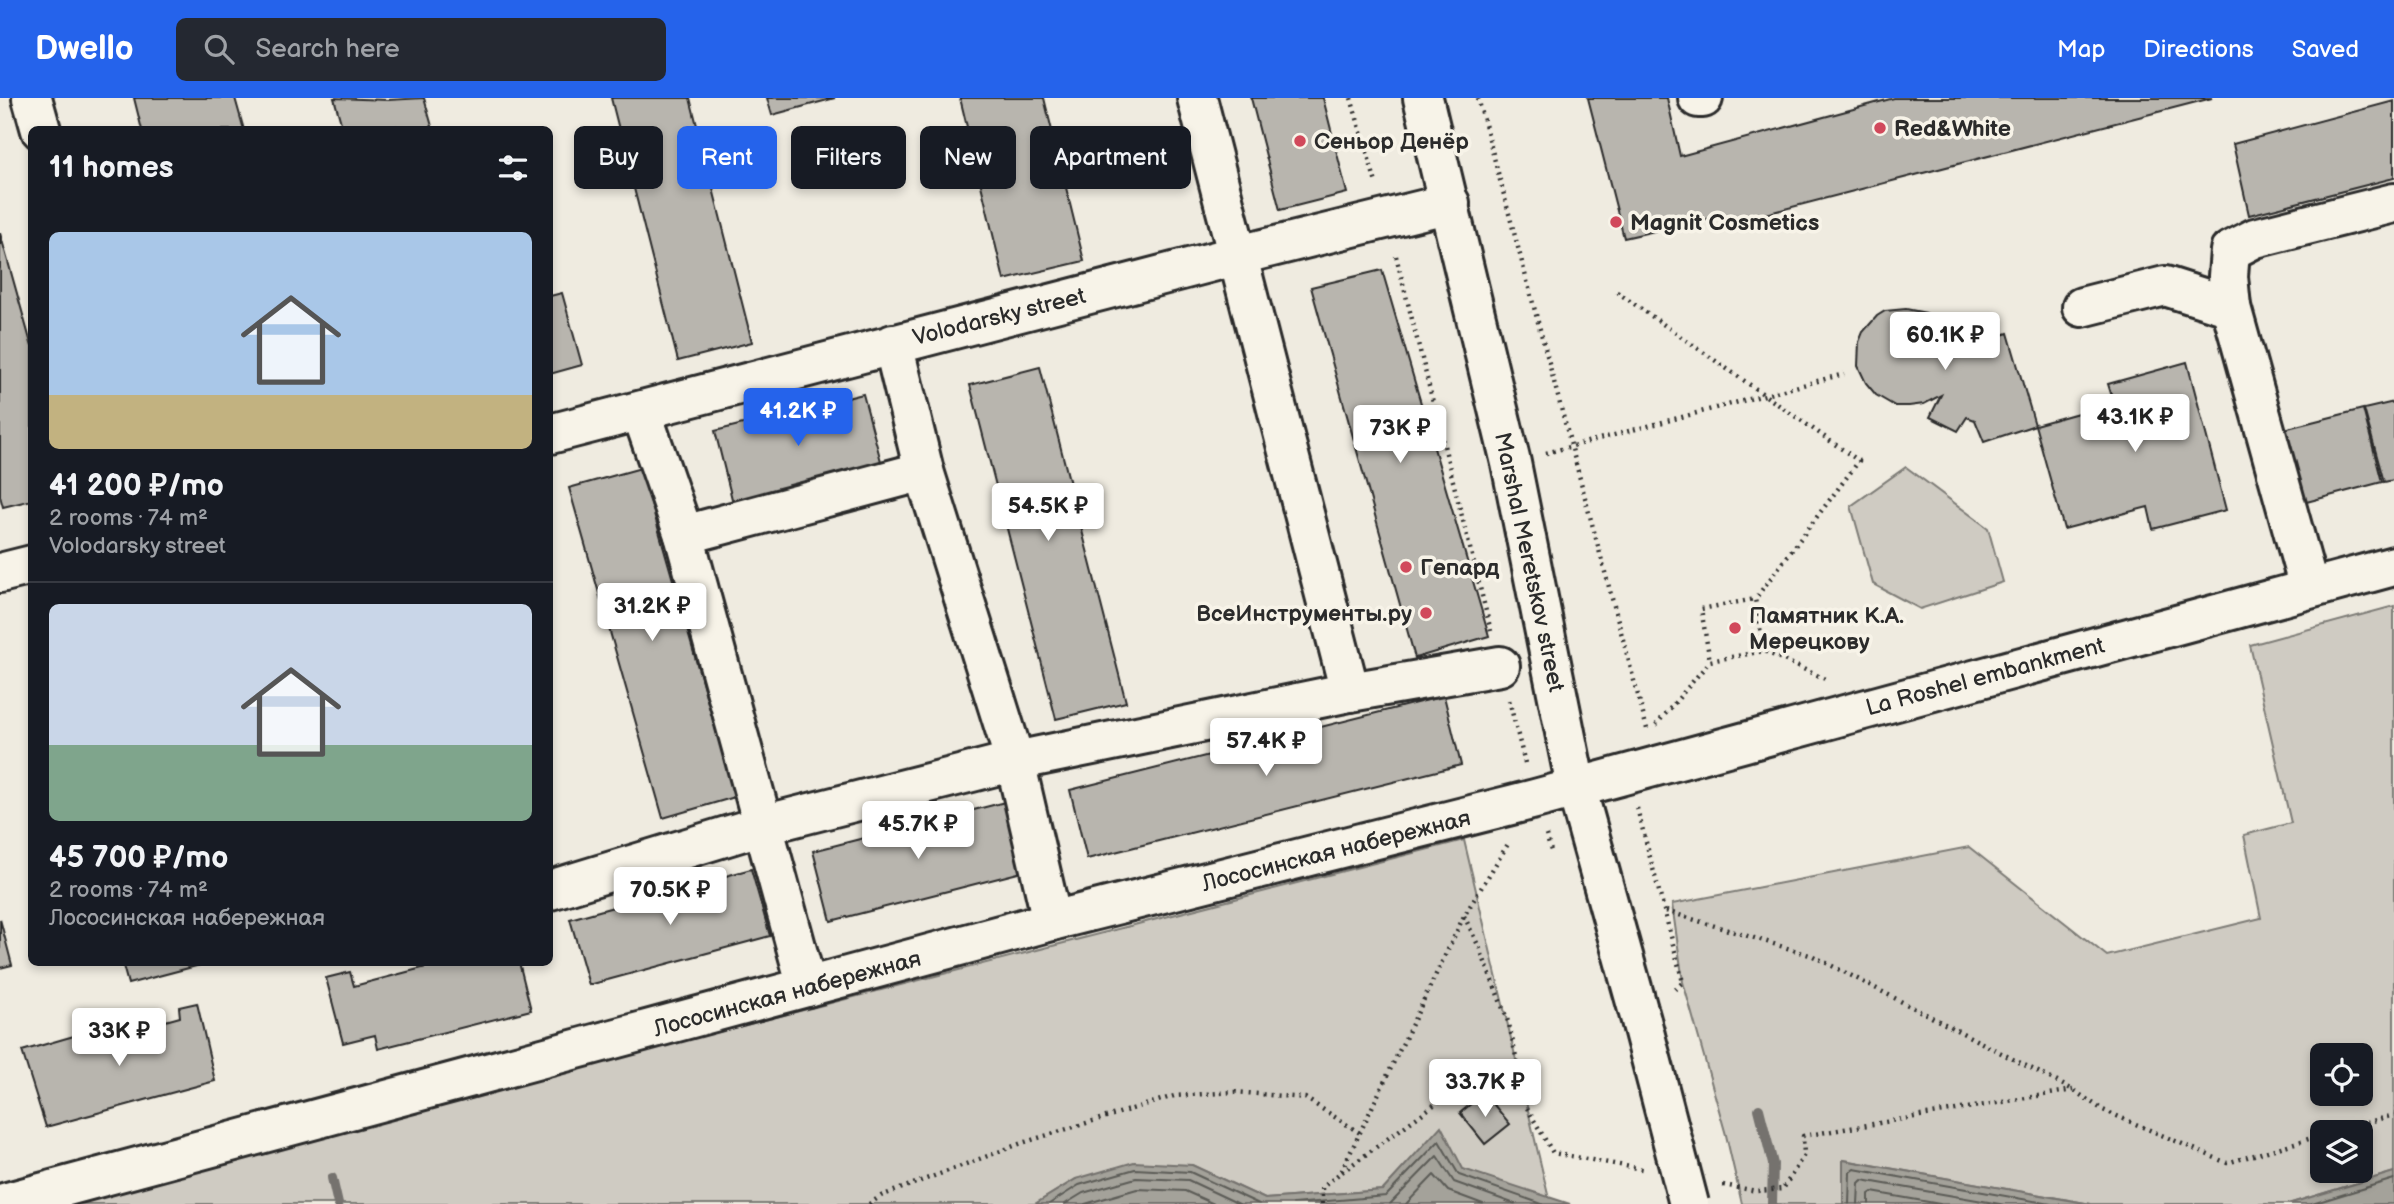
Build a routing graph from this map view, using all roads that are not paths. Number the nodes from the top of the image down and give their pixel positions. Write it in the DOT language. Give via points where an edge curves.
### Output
graph roads {
  1 [pos="32,98"];
  2 [pos="1197,98"];
  3 [pos="1423,98"];
  4 [pos="1698,98"];
  5 [pos="1703,98"];
  6 [pos="40,126"];
  7 [pos="1450,203"];
  8 [pos="2394,203"];
  9 [pos="1239,255"];
  10 [pos="2082,307"];
  11 [pos="2231,307"];
  12 [pos="894,344"];
  13 [pos="641,411"];
  14 [pos="553,433"];
  15 [pos="924,471"];
  16 [pos="684,535"];
  17 [pos="28,566"];
  18 [pos="2394,566"];
  19 [pos="0,573"];
  20 [pos="2309,588"];
  21 [pos="1500,666"];
  22 [pos="1350,692"];
  23 [pos="1015,761"];
  24 [pos="1576,787"];
  25 [pos="763,825"];
  26 [pos="553,889"];
  27 [pos="1052,921"];
  28 [pos="807,987"];
  29 [pos="1703,1194"];
  30 [pos="0,1204"];
  1 -- 6 [label="street"];
  2 -- 9 [label="street"];
  3 -- 7 [label="street, Marshal Meretskov street"];
  4 -- 5 [label="street"];
  7 -- 9 [label="street, Volodarsky street"];
  7 -- 24 [label="street, Marshal Meretskov street" via="1511,463"];
  8 -- 11 [label="street" via="2255,238 2230,251"];
  9 -- 12 [label="street, Volodarsky street"];
  9 -- 22 [label="street"];
  10 -- 11 [label="street" via="2165,286"];
  11 -- 20 [label="street"];
  12 -- 13 [label="street, Volodarsky street"];
  12 -- 15 [label="street"];
  13 -- 14 [label="street, Volodarsky street"];
  13 -- 16 [label="street"];
  15 -- 16 [label="street"];
  15 -- 23 [label="street"];
  16 -- 25 [label="street"];
  17 -- 19 [label="street"];
  18 -- 20 [label="street, La Roshel embankment"];
  20 -- 24 [label="street, La Roshel embankment"];
  21 -- 22 [label="street"];
  22 -- 23 [label="street"];
  23 -- 25 [label="street"];
  23 -- 27 [label="street"];
  24 -- 27 [label="street, Лососинская набережная"];
  24 -- 29 [label="street, Marshal Meretskov street, bridge" via="1642,1024"];
  25 -- 26 [label="street"];
  25 -- 28 [label="street"];
  27 -- 28 [label="street, Лососинская набережная"];
  28 -- 30 [label="street, Лососинская набережная"];
}
